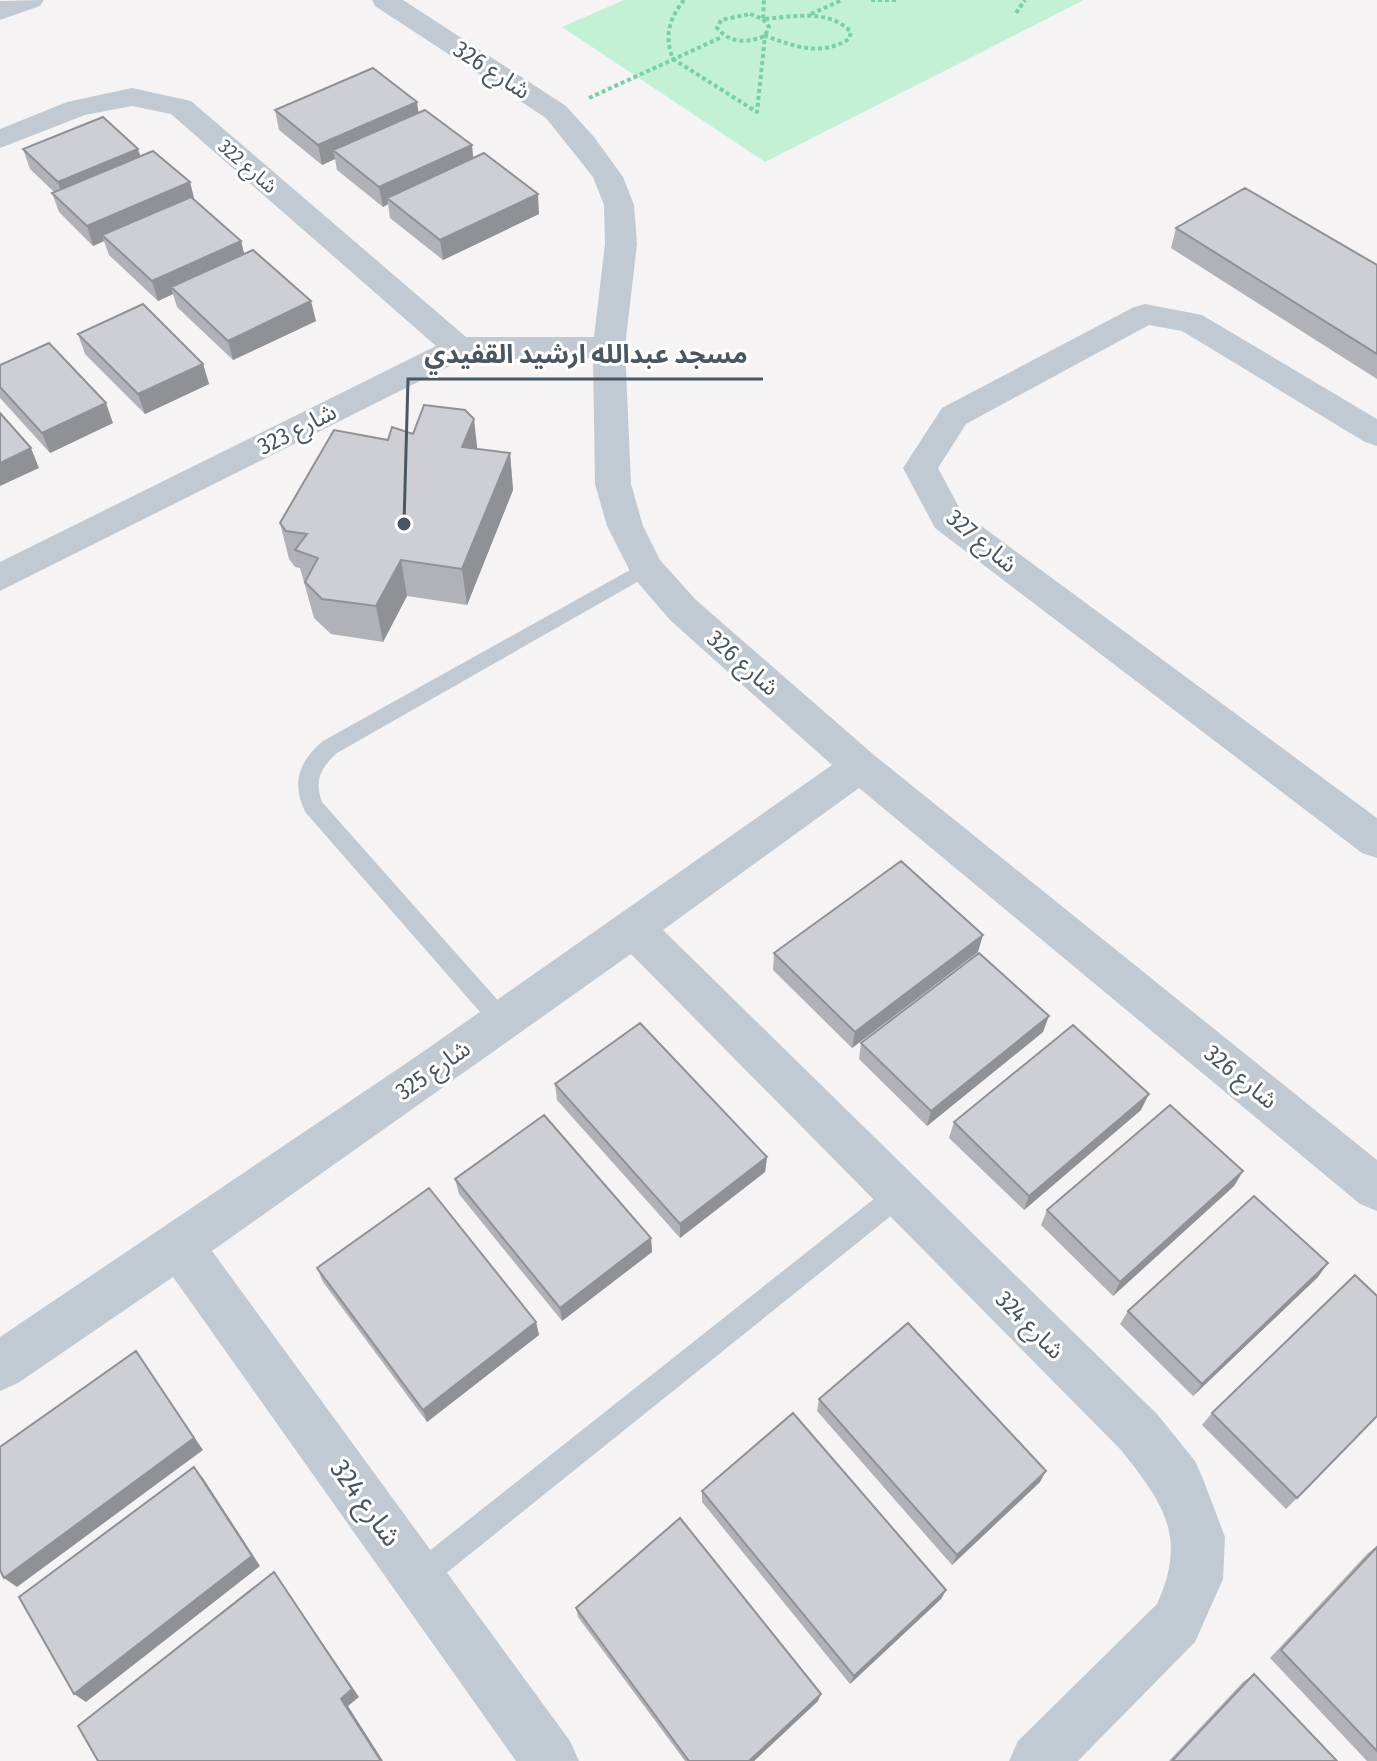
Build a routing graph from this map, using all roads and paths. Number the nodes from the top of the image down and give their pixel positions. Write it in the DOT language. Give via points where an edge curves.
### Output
graph roads {
  1 [pos="30,0"];
  2 [pos="385,0"];
  3 [pos="684,0"];
  4 [pos="764,0"];
  5 [pos="842,0"];
  6 [pos="871,0"];
  7 [pos="899,0"];
  8 [pos="1025,0"];
  9 [pos="0,11"];
  10 [pos="1016,13"];
  11 [pos="807,17"];
  12 [pos="763,19"];
  13 [pos="765,36"];
  14 [pos="722,37"];
  15 [pos="673,59"];
  16 [pos="556,112"];
  17 [pos="0,139"];
  18 [pos="609,347"];
  19 [pos="458,348"];
  20 [pos="1377,434"];
  21 [pos="646,568"];
  22 [pos="0,578"];
  23 [pos="860,766"];
  24 [pos="1377,841"];
  25 [pos="634,929"];
  26 [pos="502,1021"];
  27 [pos="1374,1182"];
  28 [pos="898,1195"];
  29 [pos="180,1247"];
  30 [pos="0,1366"];
  31 [pos="419,1577"];
  32 [pos="550,1761"];
  33 [pos="1038,1761"];
  1 -- 9 [label="street"];
  2 -- 16 [label="street, شارع 326"];
  3 -- 15 [label="path" via="666,31"];
  4 -- 12 [label="path"];
  5 -- 11 [label="path"];
  6 -- 7 [label="path"];
  8 -- 10 [label="path"];
  11 -- 12 [label="path"];
  11 -- 13 [label="path" via="846,25 849,39 824,51"];
  12 -- 13 [label="path" via="769,27"];
  12 -- 14 [label="path" via="750,14 721,20 717,28"];
  13 -- 14 [label="path" via="736,42"];
  13 -- 15 [label="path" via="757,112"];
  14 -- 15 [label="path"];
  15 -- 16 [label="path"];
  16 -- 18 [label="street, شارع 326" via="608,177 619,205 621,244"];
  17 -- 19 [label="street, شارع 322" via="77,108 132,97 181,107"];
  18 -- 19 [label="street, شارع 323"];
  18 -- 21 [label="street, شارع 326" via="613,484 625,526"];
  19 -- 22 [label="street, شارع 323"];
  20 -- 24 [label="street, شارع 327" via="1191,322 1145,314 954,416 920,468 948,519"];
  21 -- 23 [label="street, شارع 326" via="683,610"];
  21 -- 26 [label="lane" via="330,747 307,775 306,791 314,807"];
  23 -- 25 [label="street, شارع 325"];
  23 -- 27 [label="street, شارع 326"];
  25 -- 26 [label="street, شارع 325"];
  25 -- 28 [label="street, شارع 324"];
  26 -- 29 [label="street, شارع 325"];
  28 -- 31 [label="lane"];
  28 -- 33 [label="street, شارع 324" via="1139,1432 1177,1479 1198,1537 1196,1579 1176,1623"];
  29 -- 30 [label="street, شارع 325"];
  29 -- 31 [label="street, شارع 324"];
  31 -- 32 [label="street, شارع 324"];
}
